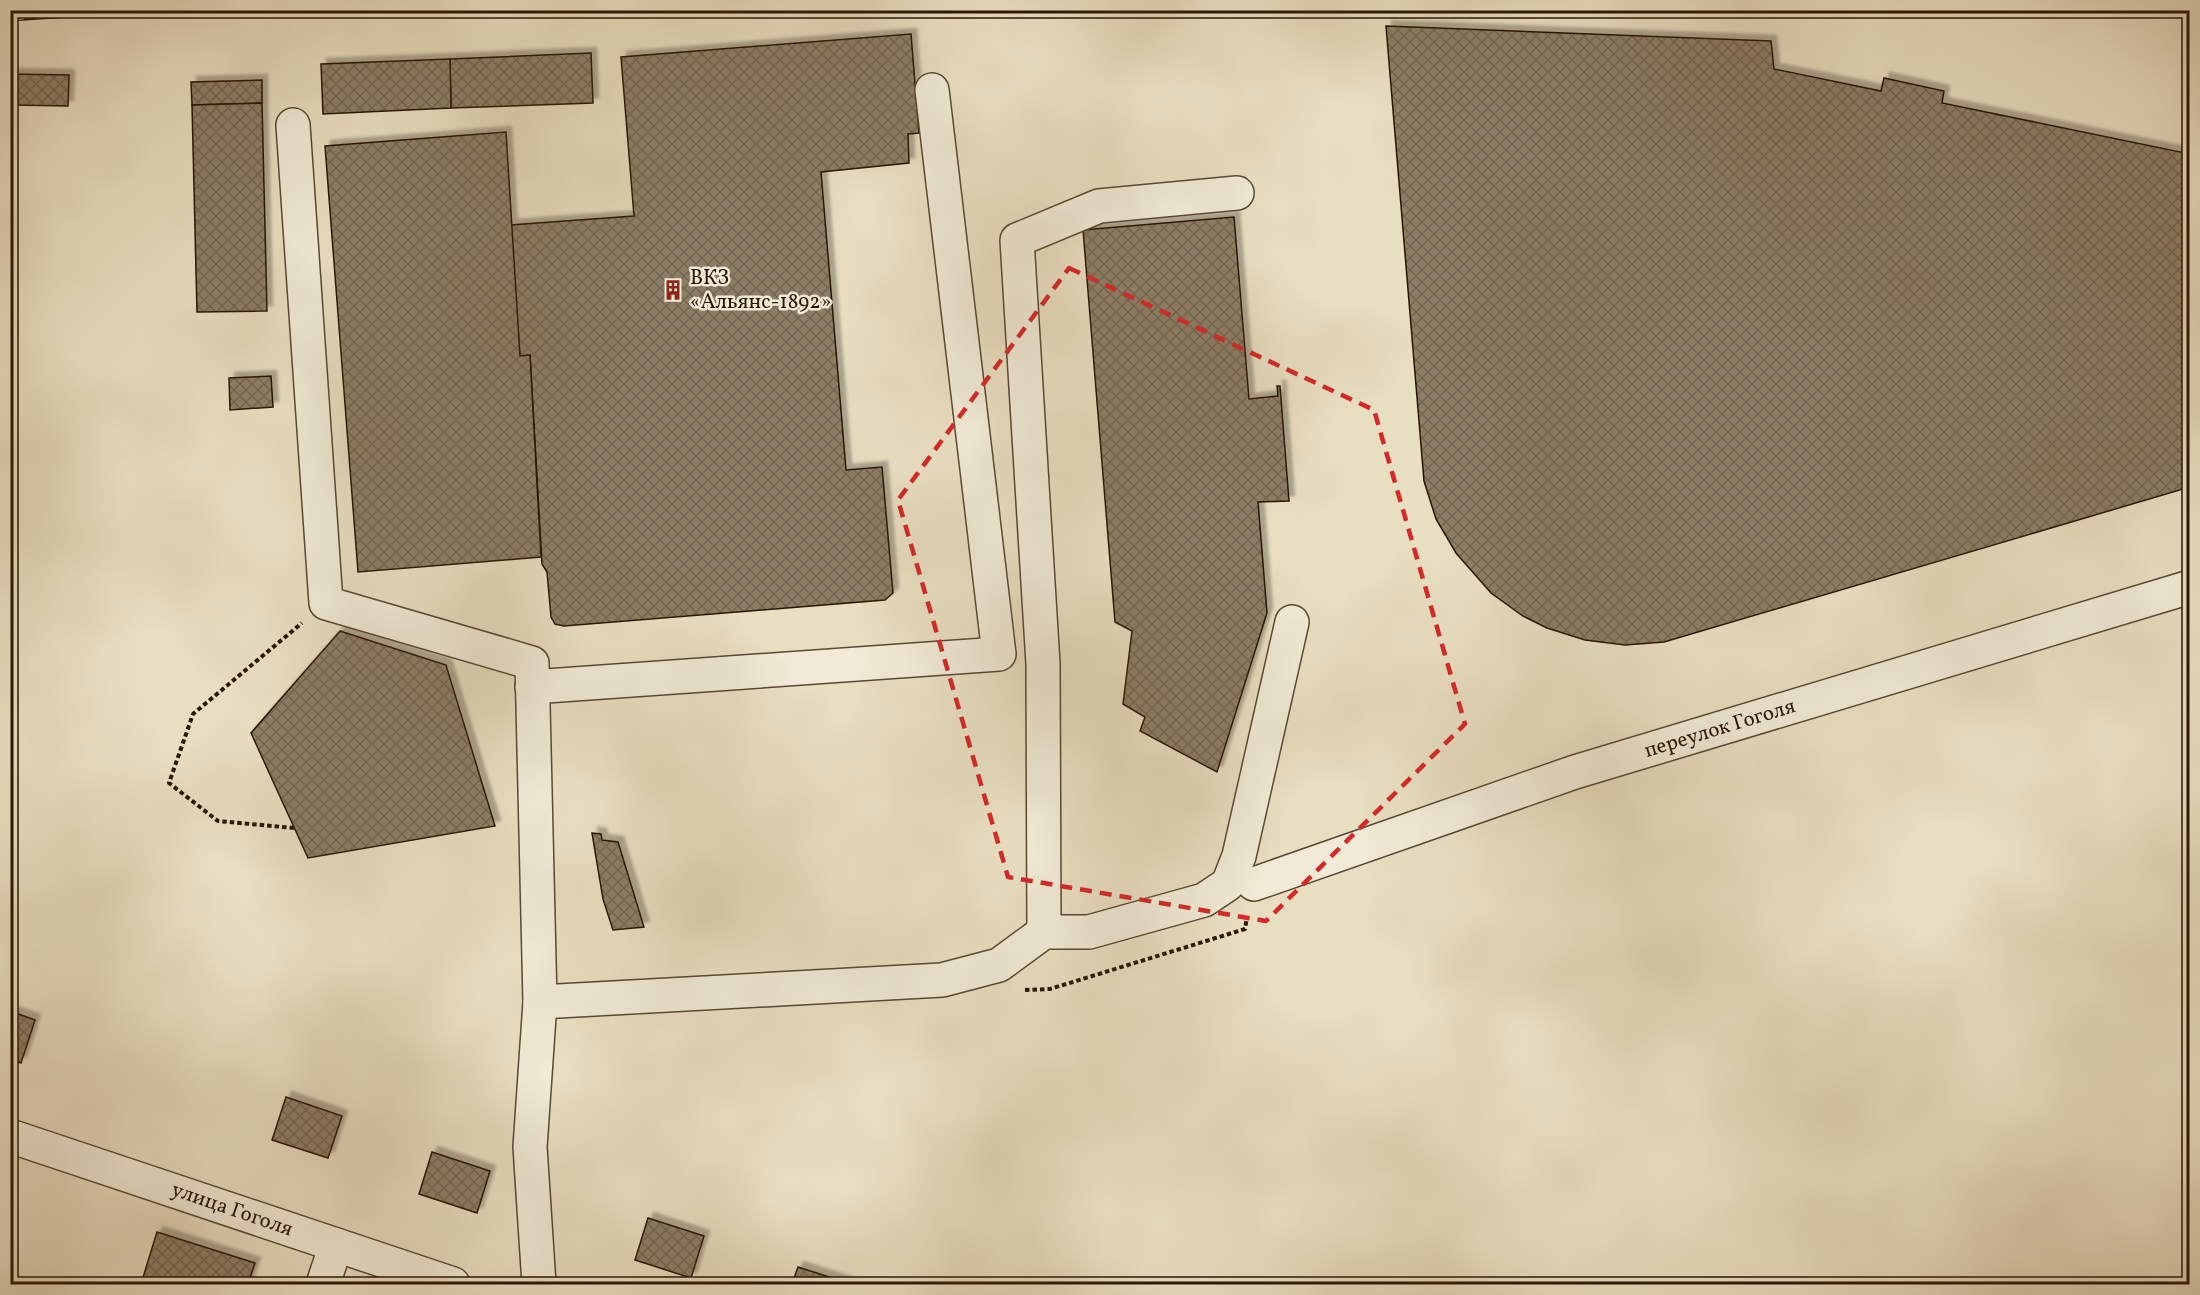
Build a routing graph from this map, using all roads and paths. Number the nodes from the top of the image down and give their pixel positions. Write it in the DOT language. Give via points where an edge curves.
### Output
graph roads {
  1 [pos="933,90"];
  2 [pos="293,125"];
  3 [pos="1237,193"];
  4 [pos="2190,587"];
  5 [pos="326,603"];
  6 [pos="1292,622"];
  7 [pos="532,687"];
  8 [pos="294,828"];
  9 [pos="1254,884"];
  10 [pos="1044,932"];
  11 [pos="540,1002"];
  12 [pos="10,1136"];
  13 [pos="336,1245"];
  14 [pos="322,1284"];
  15 [pos="453,1284"];
  16 [pos="539,1284"];
  1 -- 7 [label="street" via="999,654"];
  2 -- 5 [label="street"];
  3 -- 10 [label="street" via="1099,206 1017,240 1043,664"];
  4 -- 9 [label="street, переулок Гоголя" via="1575,772"];
  5 -- 7 [label="street" via="532,663"];
  5 -- 8 [label="path" via="193,714 169,783 218,821"];
  6 -- 10 [label="street" via="1239,856 1228,884 1204,900 1089,932"];
  7 -- 11 [label="street"];
  10 -- 11 [label="street" via="999,965 942,980"];
  11 -- 16 [label="street" via="530,1147"];
  12 -- 13 [label="street, улица Гоголя"];
  13 -- 14 [label="street"];
  13 -- 15 [label="street, улица Гоголя"];
}
